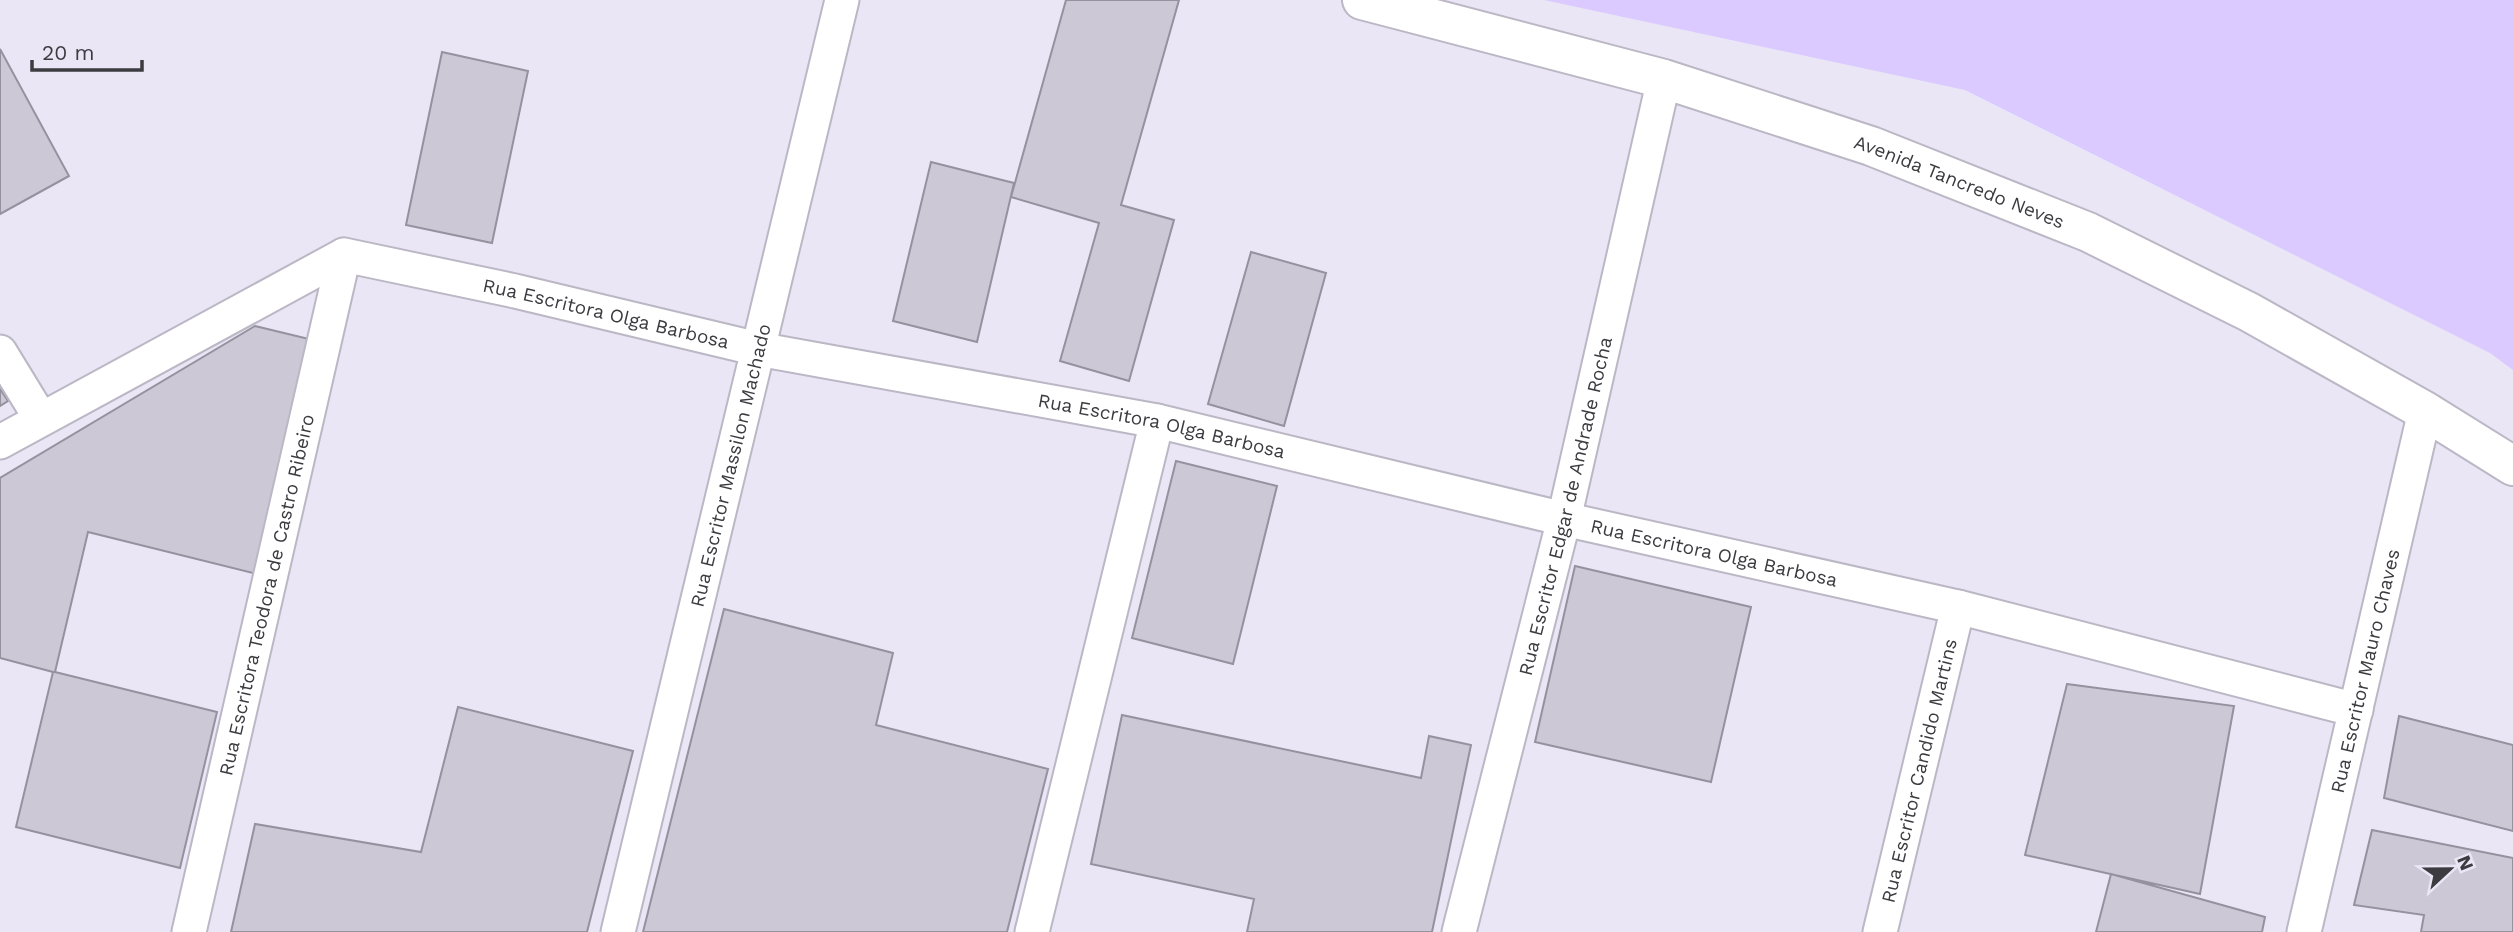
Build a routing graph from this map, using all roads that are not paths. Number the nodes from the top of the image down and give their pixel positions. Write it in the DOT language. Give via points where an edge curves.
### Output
graph roads {
  1 [pos="842,0"];
  2 [pos="1362,0"];
  3 [pos="1664,79"];
  4 [pos="344,255"];
  5 [pos="758,349"];
  6 [pos="0,352"];
  7 [pos="2425,411"];
  8 [pos="41,419"];
  9 [pos="1157,421"];
  10 [pos="0,442"];
  11 [pos="2513,466"];
  12 [pos="1563,519"];
  13 [pos="1958,607"];
  14 [pos="2356,710"];
  15 [pos="189,932"];
  16 [pos="618,932"];
  17 [pos="1032,932"];
  18 [pos="1459,932"];
  19 [pos="1880,932"];
  20 [pos="2304,932"];
  1 -- 5 [label="street, Rua Escritor Massilon Machado"];
  2 -- 3 [label="street, Avenida Tancredo Neves"];
  3 -- 7 [label="street, Avenida Tancredo Neves" via="1871,146 2088,232 2249,312"];
  3 -- 12 [label="street, Rua Escritor Edgar de Andrade Rocha"];
  4 -- 5 [label="street, Rua Escritora Olga Barbosa"];
  4 -- 8 [label="street"];
  4 -- 15 [label="street, Rua Escritora Teodora de Castro Ribeiro"];
  5 -- 9 [label="street, Rua Escritora Olga Barbosa"];
  5 -- 16 [label="street, Rua Escritor Massilon Machado"];
  6 -- 8 [label="street"];
  7 -- 11 [label="street, Avenida Tancredo Neves"];
  7 -- 14 [label="street, Rua Escritor Mauro Chaves"];
  8 -- 10 [label="street"];
  9 -- 12 [label="street, Rua Escritora Olga Barbosa"];
  9 -- 17 [label="street"];
  12 -- 13 [label="street, Rua Escritora Olga Barbosa"];
  12 -- 18 [label="street, Rua Escritor Edgar de Andrade Rocha"];
  13 -- 14 [label="street, Rua Escritora Olga Barbosa"];
  13 -- 19 [label="street, Rua Escritor Candido Martins"];
  14 -- 20 [label="street, Rua Escritor Mauro Chaves"];
}
